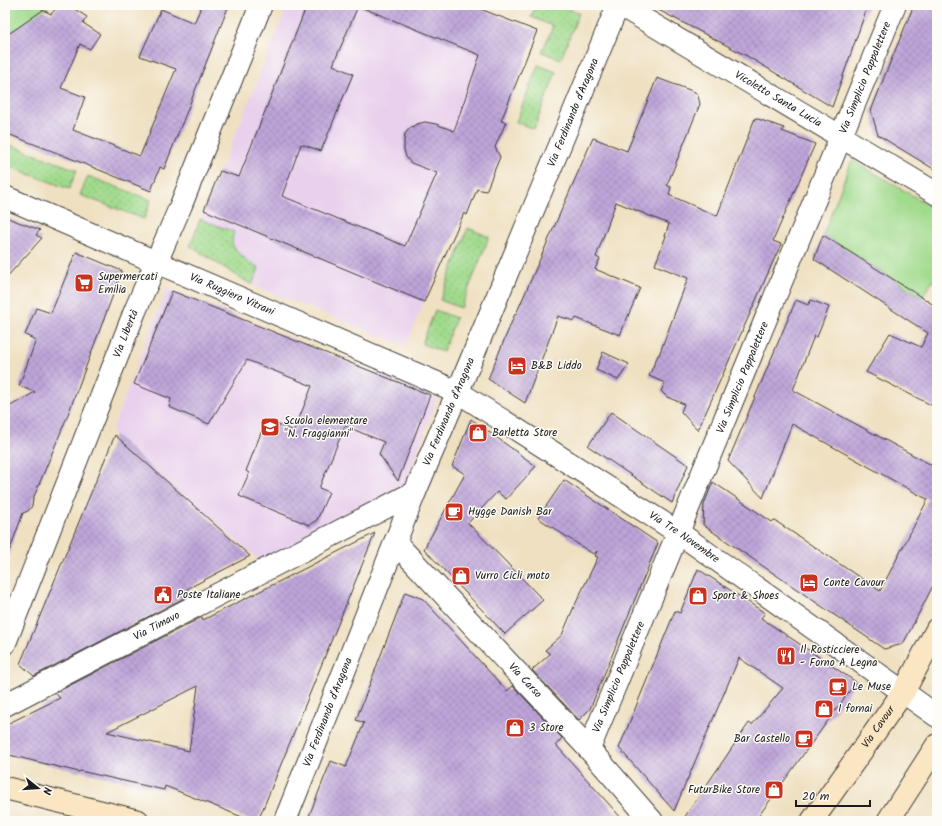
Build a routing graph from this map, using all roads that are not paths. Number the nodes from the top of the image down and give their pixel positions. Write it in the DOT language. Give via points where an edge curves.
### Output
graph roads {
  1 [pos="261,5"];
  2 [pos="619,5"];
  3 [pos="895,5"];
  4 [pos="842,137"];
  5 [pos="937,194"];
  6 [pos="5,197"];
  7 [pos="156,262"];
  8 [pos="458,392"];
  9 [pos="415,492"];
  10 [pos="679,533"];
  11 [pos="395,542"];
  12 [pos="937,629"];
  13 [pos="5,643"];
  14 [pos="904,692"];
  15 [pos="5,705"];
  16 [pos="937,716"];
  17 [pos="937,745"];
  18 [pos="589,749"];
  19 [pos="5,788"];
  20 [pos="138,821"];
  21 [pos="285,821"];
  22 [pos="652,821"];
  23 [pos="812,821"];
  24 [pos="888,821"];
  1 -- 7 [label="street, Via Libertà"];
  2 -- 4 [label="street, Vicoletto Santa Lucia"];
  2 -- 8 [label="street, Via Ferdinando d'Aragona"];
  3 -- 4 [label="street, Via Simplicio Pappalettere"];
  4 -- 5 [label="street, Vicoletto Santa Lucia"];
  4 -- 10 [label="street, Via Simplicio Pappalettere"];
  6 -- 7 [label="street, Via Ruggiero Vitrani"];
  7 -- 8 [label="street, Via Ruggiero Vitrani"];
  7 -- 13 [label="street, Via Libertà"];
  8 -- 9 [label="street, Via Ferdinando d'Aragona"];
  8 -- 10 [label="street, Via Tre Novembre"];
  9 -- 11 [label="street, Via Ferdinando d'Aragona"];
  9 -- 15 [label="street, Via Timavo"];
  10 -- 14 [label="street, Via Tre Novembre"];
  10 -- 18 [label="street, Via Simplicio Pappalettere"];
  11 -- 18 [label="street, Via Carso"];
  11 -- 21 [label="street, Via Ferdinando d'Aragona"];
  12 -- 14 [label="street, Via Cavour"];
  14 -- 16 [label="street, Via Tre Novembre"];
  14 -- 23 [label="street, Via Cavour"];
  17 -- 24 [label="street"];
  18 -- 22 [label="street, Via Carso"];
  19 -- 20 [label="street"];
}
